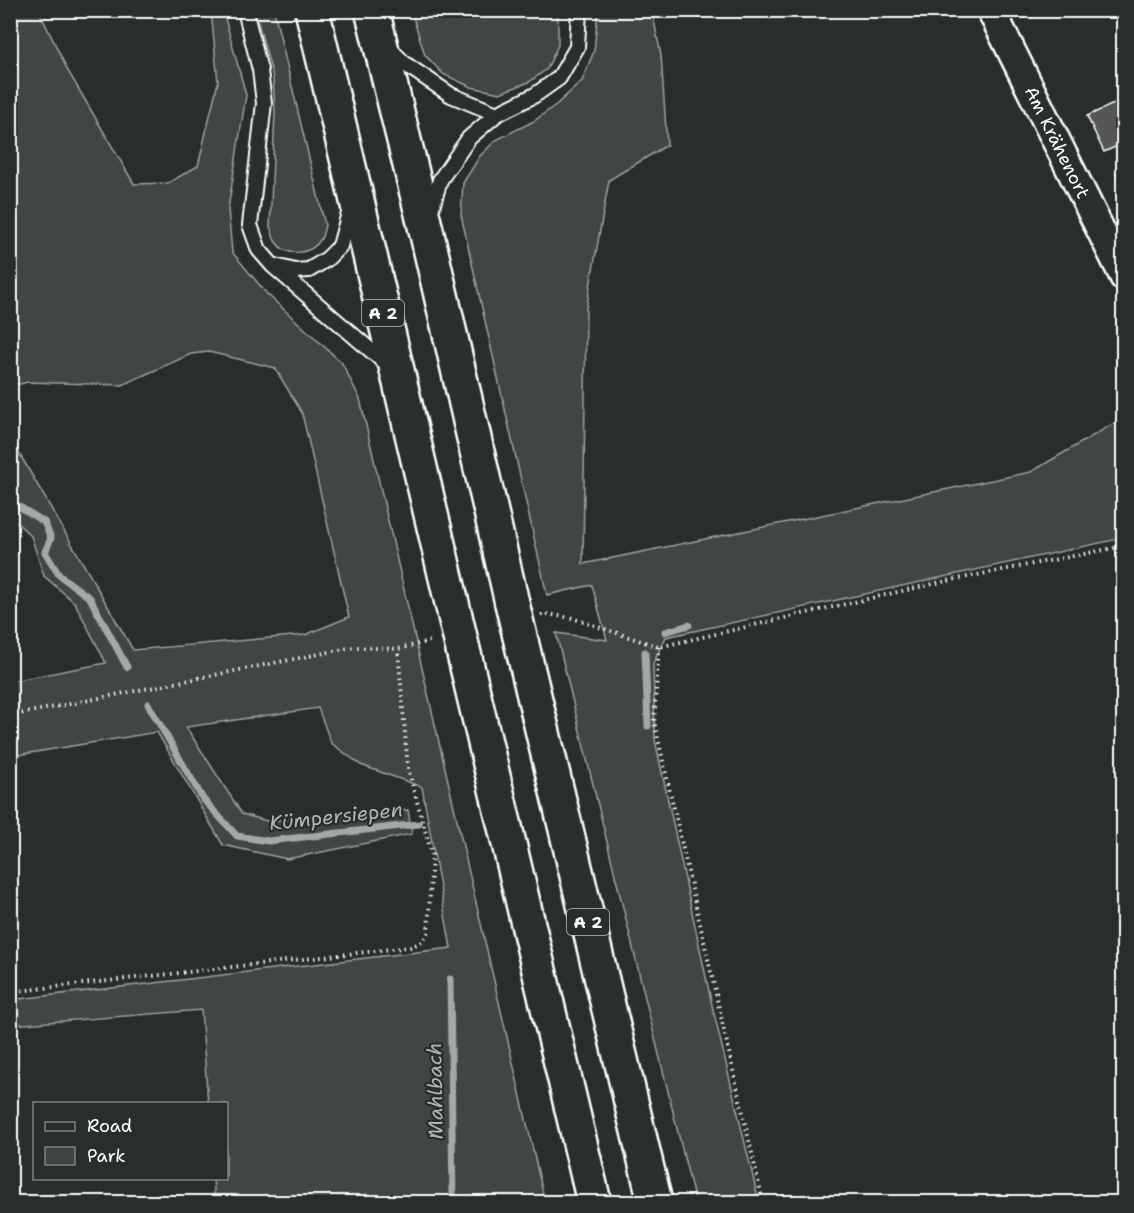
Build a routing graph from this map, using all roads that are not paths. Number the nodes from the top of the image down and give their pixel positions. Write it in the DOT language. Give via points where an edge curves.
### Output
graph roads {
  1 [pos="244,10"];
  2 [pos="312,10"];
  3 [pos="579,10"];
  4 [pos="991,10"];
  5 [pos="375,24"];
  6 [pos="497,114"];
  7 [pos="355,191"];
  8 [pos="426,230"];
  9 [pos="273,266"];
  10 [pos="1124,277"];
  11 [pos="396,372"];
  12 [pos="594,1203"];
  13 [pos="655,1203"];
  1 -- 9 [label="lane" via="260,70 264,103 250,225 259,250"];
  2 -- 7 [label="highway, A 2"];
  3 -- 6 [label="lane" via="578,47 559,78"];
  4 -- 10 [label="street, Am Krähenort"];
  5 -- 6 [label="lane" via="405,64 451,95"];
  5 -- 8 [label="highway, A 2"];
  6 -- 8 [label="lane" via="469,138 440,180"];
  7 -- 9 [label="lane" via="340,246 327,259 309,270"];
  7 -- 11 [label="highway, A 2"];
  8 -- 13 [label="highway, A 2" via="522,620"];
  9 -- 11 [label="lane"];
  11 -- 12 [label="highway, A 2" via="454,636"];
}
